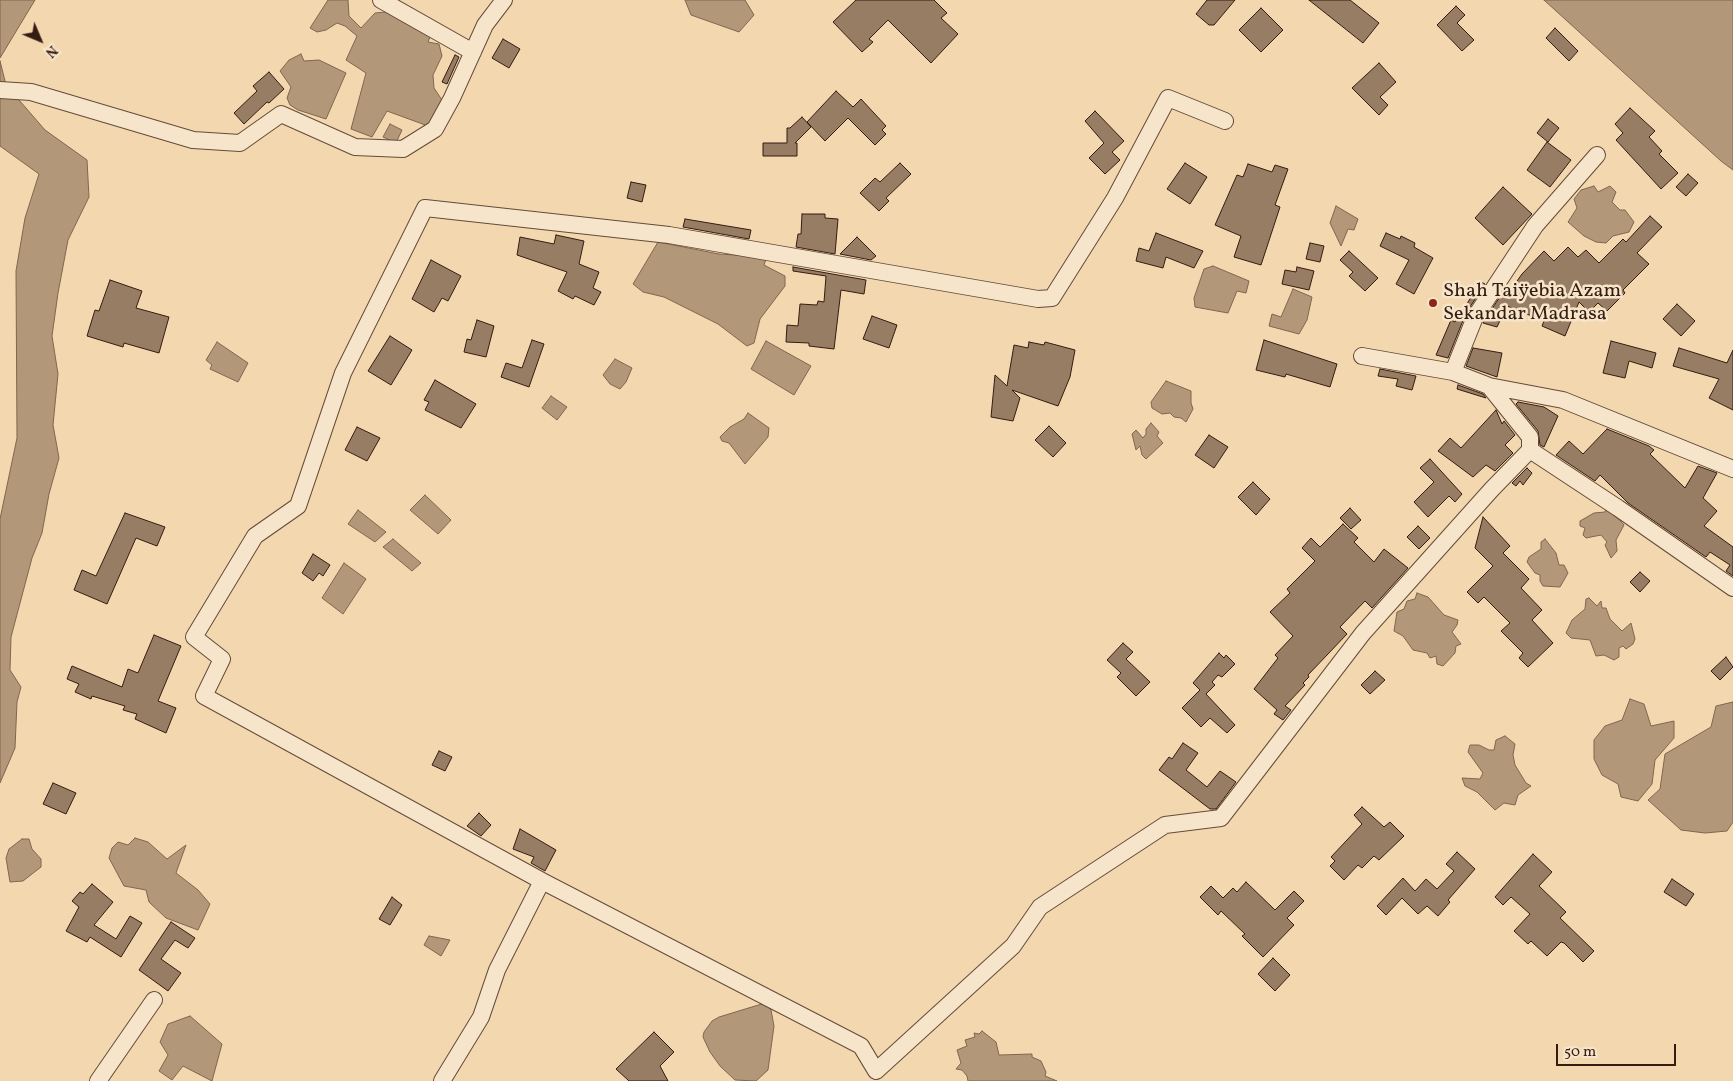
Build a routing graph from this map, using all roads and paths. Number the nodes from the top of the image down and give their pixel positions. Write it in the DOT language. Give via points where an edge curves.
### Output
graph roads {
  1 [pos="381,0"];
  2 [pos="504,0"];
  3 [pos="473,52"];
  4 [pos="0,90"];
  5 [pos="1225,121"];
  6 [pos="1597,155"];
  7 [pos="1362,356"];
  8 [pos="1453,372"];
  9 [pos="1489,386"];
  10 [pos="1530,450"];
  11 [pos="1733,469"];
  12 [pos="1733,588"];
  13 [pos="542,881"];
  14 [pos="154,1000"];
  15 [pos="98,1081"];
  16 [pos="442,1081"];
  1 -- 3 [label="street"];
  2 -- 3 [label="street" via="485,25"];
  3 -- 4 [label="street" via="435,129 403,149 355,147 281,114 240,143 193,140 31,92"];
  5 -- 13 [label="street" via="1168,98 1114,198 1052,298 1038,299 669,235 425,208 343,373 298,506 255,536 194,637 222,659 204,696"];
  6 -- 8 [label="street" via="1535,226 1475,317"];
  7 -- 8 [label="street"];
  8 -- 9 [label="street"];
  9 -- 10 [label="street" via="1530,437"];
  9 -- 11 [label="street" via="1563,400"];
  10 -- 12 [label="street"];
  10 -- 13 [label="street" via="1363,633 1221,818 1165,825 1040,907 1013,946 876,1071 861,1046"];
  13 -- 16 [label="street" via="497,970 481,1016"];
  14 -- 15 [label="street"];
}
